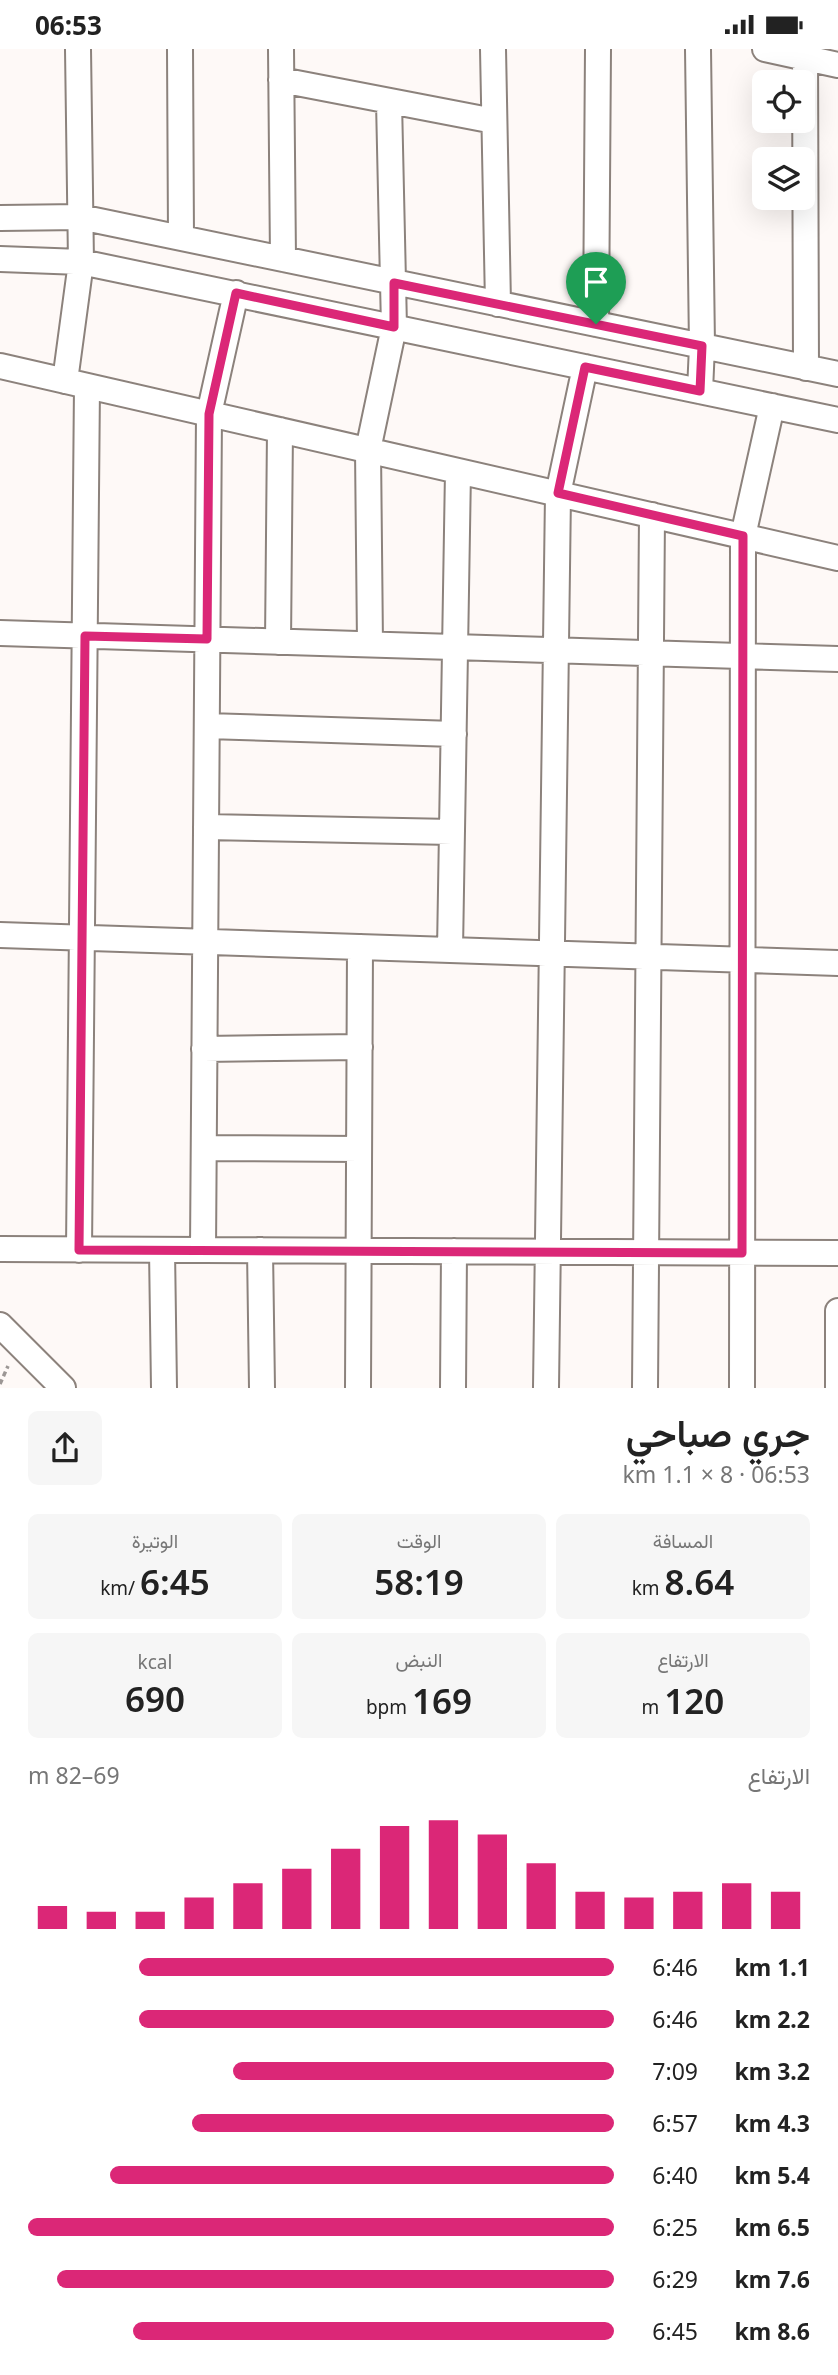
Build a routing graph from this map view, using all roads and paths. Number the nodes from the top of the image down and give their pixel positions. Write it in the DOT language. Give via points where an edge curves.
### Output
graph roads {
  1 [pos="78,49"];
  2 [pos="180,49"];
  3 [pos="281,49"];
  4 [pos="493,49"];
  5 [pos="598,49"];
  6 [pos="698,49"];
  7 [pos="765,49"];
  8 [pos="805,53"];
  9 [pos="838,65"];
  10 [pos="281,80"];
  11 [pos="389,102"];
  12 [pos="494,121"];
  13 [pos="1,214"];
  14 [pos="80,217"];
  15 [pos="181,237"];
  16 [pos="283,258"];
  17 [pos="0,259"];
  18 [pos="81,262"];
  19 [pos="394,283"];
  20 [pos="236,293"];
  21 [pos="498,304"];
  22 [pos="596,324"];
  23 [pos="394,327"];
  24 [pos="702,346"];
  25 [pos="0,366"];
  26 [pos="585,367"];
  27 [pos="806,368"];
  28 [pos="838,374"];
  29 [pos="76,384"];
  30 [pos="700,391"];
  31 [pos="772,406"];
  32 [pos="209,414"];
  33 [pos="838,420"];
  34 [pos="280,430"];
  35 [pos="368,450"];
  36 [pos="458,471"];
  37 [pos="558,493"];
  38 [pos="652,515"];
  39 [pos="743,536"];
  40 [pos="838,558"];
  41 [pos="0,633"];
  42 [pos="85,636"];
  43 [pos="207,639"];
  44 [pos="278,642"];
  45 [pos="370,644"];
  46 [pos="455,647"];
  47 [pos="556,650"];
  48 [pos="651,653"];
  49 [pos="743,656"];
  50 [pos="838,659"];
  51 [pos="207,726"];
  52 [pos="454,734"];
  53 [pos="206,827"];
  54 [pos="452,832"];
  55 [pos="0,935"];
  56 [pos="82,938"];
  57 [pos="205,942"];
  58 [pos="360,947"];
  59 [pos="450,950"];
  60 [pos="552,954"];
  61 [pos="649,957"];
  62 [pos="742,960"];
  63 [pos="838,963"];
  64 [pos="360,1047"];
  65 [pos="204,1049"];
  66 [pos="204,1148"];
  67 [pos="359,1149"];
  68 [pos="0,1249"];
  69 [pos="79,1250"];
  70 [pos="162,1250"];
  71 [pos="203,1250"];
  72 [pos="260,1250"];
  73 [pos="359,1251"];
  74 [pos="454,1251"];
  75 [pos="548,1252"];
  76 [pos="646,1252"];
  77 [pos="742,1253"];
  78 [pos="838,1253"];
  79 [pos="838,1311"];
  80 [pos="0,1325"];
  81 [pos="63,1388"];
  82 [pos="164,1388"];
  83 [pos="262,1388"];
  84 [pos="358,1388"];
  85 [pos="453,1388"];
  86 [pos="546,1388"];
  87 [pos="645,1388"];
  88 [pos="742,1388"];
  89 [pos="838,1388"];
  1 -- 14 [label="street"];
  2 -- 15 [label="street"];
  3 -- 10 [label="street"];
  4 -- 12 [label="street"];
  5 -- 22 [label="street"];
  6 -- 24 [label="street"];
  7 -- 8 [label="street"];
  8 -- 9 [label="street"];
  8 -- 27 [label="street"];
  10 -- 11 [label="street"];
  10 -- 16 [label="street"];
  11 -- 12 [label="street"];
  11 -- 19 [label="street"];
  12 -- 21 [label="street"];
  13 -- 14 [label="street"];
  14 -- 15 [label="street"];
  14 -- 18 [label="street"];
  15 -- 16 [label="street"];
  16 -- 19 [label="street"];
  17 -- 18 [label="street"];
  18 -- 20 [label="street"];
  18 -- 29 [label="street"];
  19 -- 21 [label="street"];
  19 -- 23 [label="street"];
  20 -- 23 [label="street"];
  20 -- 32 [label="street"];
  21 -- 22 [label="street"];
  22 -- 24 [label="street"];
  23 -- 26 [label="street"];
  23 -- 35 [label="street"];
  24 -- 27 [label="street"];
  24 -- 30 [label="street"];
  25 -- 29 [label="street"];
  26 -- 30 [label="street"];
  26 -- 37 [label="street"];
  27 -- 28 [label="street"];
  29 -- 32 [label="street"];
  29 -- 42 [label="street"];
  30 -- 31 [label="street"];
  31 -- 33 [label="street"];
  31 -- 39 [label="street"];
  32 -- 34 [label="street"];
  32 -- 43 [label="street"];
  34 -- 35 [label="street"];
  34 -- 44 [label="street"];
  35 -- 36 [label="street"];
  35 -- 45 [label="street"];
  36 -- 37 [label="street"];
  36 -- 46 [label="street"];
  37 -- 38 [label="street"];
  37 -- 47 [label="street"];
  38 -- 39 [label="street"];
  38 -- 48 [label="street"];
  39 -- 40 [label="street"];
  39 -- 49 [label="street"];
  41 -- 42 [label="street"];
  42 -- 43 [label="street"];
  42 -- 56 [label="street"];
  43 -- 44 [label="street"];
  43 -- 51 [label="street"];
  44 -- 45 [label="street"];
  45 -- 46 [label="street"];
  46 -- 47 [label="street"];
  46 -- 52 [label="street"];
  47 -- 48 [label="street"];
  47 -- 60 [label="street"];
  48 -- 49 [label="street"];
  48 -- 61 [label="street"];
  49 -- 50 [label="street"];
  49 -- 62 [label="street"];
  51 -- 52 [label="street"];
  51 -- 53 [label="street"];
  52 -- 54 [label="street"];
  53 -- 54 [label="street"];
  53 -- 57 [label="street"];
  54 -- 59 [label="street"];
  55 -- 56 [label="street"];
  56 -- 57 [label="street"];
  56 -- 69 [label="street"];
  57 -- 58 [label="street"];
  57 -- 65 [label="street"];
  58 -- 59 [label="street"];
  58 -- 64 [label="street"];
  59 -- 60 [label="street"];
  60 -- 61 [label="street"];
  60 -- 75 [label="street"];
  61 -- 62 [label="street"];
  61 -- 76 [label="street"];
  62 -- 63 [label="street"];
  62 -- 77 [label="street"];
  64 -- 65 [label="street"];
  64 -- 67 [label="street"];
  65 -- 66 [label="street"];
  66 -- 67 [label="street"];
  66 -- 71 [label="street"];
  67 -- 73 [label="street"];
  68 -- 69 [label="street"];
  69 -- 70 [label="street"];
  70 -- 71 [label="street"];
  70 -- 82 [label="street"];
  71 -- 72 [label="street"];
  72 -- 73 [label="street"];
  72 -- 83 [label="street"];
  73 -- 74 [label="street"];
  73 -- 84 [label="street"];
  74 -- 75 [label="street"];
  74 -- 85 [label="street"];
  75 -- 76 [label="street"];
  75 -- 86 [label="street"];
  76 -- 77 [label="street"];
  76 -- 87 [label="street"];
  77 -- 78 [label="street"];
  77 -- 88 [label="street"];
  79 -- 89 [label="street"];
  80 -- 81 [label="street"];
}
